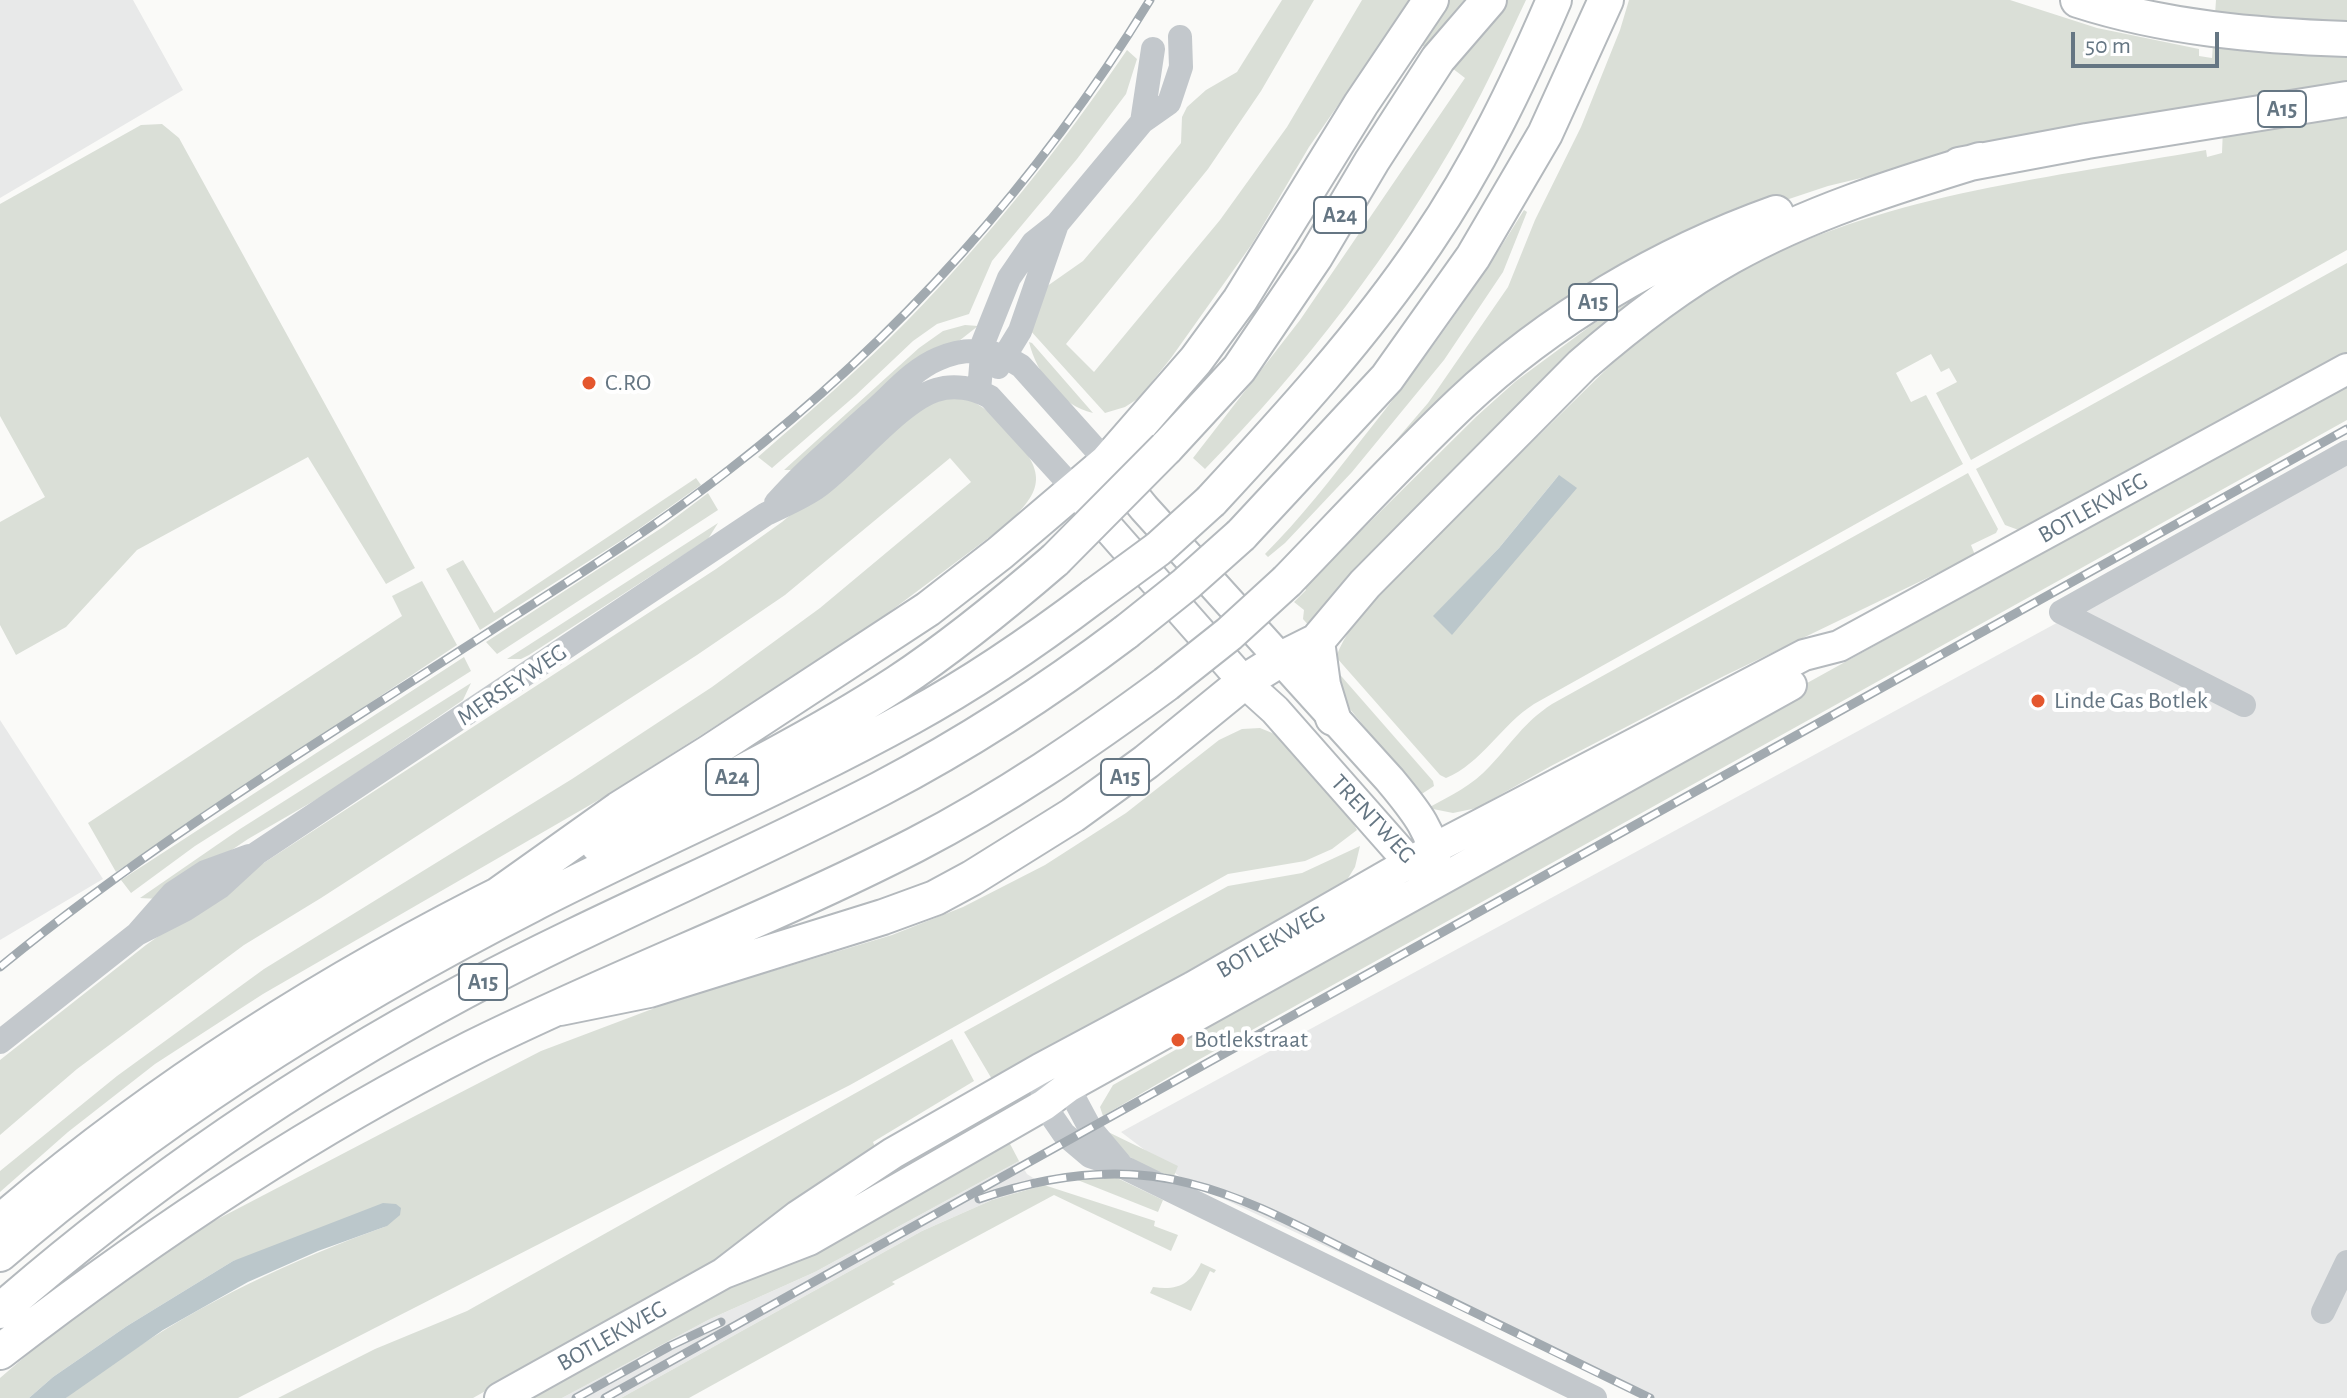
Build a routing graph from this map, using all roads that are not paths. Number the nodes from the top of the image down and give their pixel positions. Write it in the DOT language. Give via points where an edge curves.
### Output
graph roads {
  1 [pos="1431,0"];
  2 [pos="1489,0"];
  3 [pos="1554,0"];
  4 [pos="1606,0"];
  5 [pos="2078,0"];
  6 [pos="1180,37"];
  7 [pos="2347,39"];
  8 [pos="1153,49"];
  9 [pos="2347,99"];
  10 [pos="1142,122"];
  11 [pos="1980,160"];
  12 [pos="1057,224"];
  13 [pos="982,351"];
  14 [pos="1006,356"];
  15 [pos="2347,369"];
  16 [pos="979,391"];
  17 [pos="2347,452"];
  18 [pos="1107,462"];
  19 [pos="1074,489"];
  20 [pos="766,514"];
  21 [pos="1317,641"];
  22 [pos="1839,646"];
  23 [pos="1281,659"];
  24 [pos="1244,682"];
  25 [pos="2244,705"];
  26 [pos="1333,718"];
  27 [pos="1422,856"];
  28 [pos="1437,881"];
  29 [pos="498,895"];
  30 [pos="560,1008"];
  31 [pos="0,1042"];
  32 [pos="1040,1069"];
  33 [pos="1056,1096"];
  34 [pos="0,1222"];
  35 [pos="0,1254"];
  36 [pos="2347,1262"];
  37 [pos="724,1273"];
  38 [pos="0,1311"];
  39 [pos="2323,1312"];
  40 [pos="0,1352"];
  41 [pos="500,1398"];
  42 [pos="1595,1398"];
  1 -- 18 [label="highway" via="1240,300 1196,360"];
  2 -- 29 [label="highway, A24, bridge" via="1438,59 1239,369 1055,560 957,642 873,698 770,757"];
  3 -- 35 [label="highway, A15, bridge" via="1517,87 1426,243 1294,411 1211,501 1158,549 998,664 912,716 531,905 266,1056 64,1201"];
  4 -- 38 [label="highway, A15, bridge" via="1545,134 1473,257 1387,378 1241,535 1186,584 1074,671 892,782 463,992 345,1060 191,1161"];
  5 -- 7 [label="highway" via="2211,29"];
  6 -- 10 [label="street" via="1181,67 1169,103"];
  8 -- 10 [label="street"];
  9 -- 11 [label="highway, A15"];
  10 -- 12 [label="street"];
  11 -- 21 [label="highway, A15" via="1878,193 1772,236 1729,257 1614,337 1401,547"];
  11 -- 30 [label="highway, A15, bridge" via="1805,202 1719,234 1610,292 1556,327 1463,401 1229,634 1049,767 916,844"];
  12 -- 13 [label="street" via="1033,243 1009,278"];
  12 -- 14 [label="street" via="1020,331"];
  13 -- 14 [label="street, MERSEYWEG"];
  13 -- 16 [label="street"];
  13 -- 20 [label="street, MERSEYWEG" via="959,352 924,366 802,473"];
  14 -- 16 [label="street"];
  14 -- 18 [label="street, TRENTWEG" via="1032,377"];
  15 -- 22 [label="main road, BOTLEKWEG"];
  16 -- 19 [label="street, TRENTWEG" via="998,403"];
  16 -- 20 [label="street, MERSEYWEG" via="945,387 920,397 814,489"];
  17 -- 25 [label="street" via="2061,612"];
  18 -- 19 [label="highway"];
  18 -- 23 [label="main road, TRENTWEG"];
  19 -- 24 [label="main road, TRENTWEG"];
  19 -- 29 [label="highway" via="928,609 619,809"];
  20 -- 31 [label="street, MERSEYWEG" via="257,853 220,887 137,934"];
  21 -- 23 [label="highway, A15"];
  21 -- 26 [label="highway"];
  22 -- 27 [label="main road, BOTLEKWEG" via="1804,655"];
  22 -- 28 [label="main road, BOTLEKWEG" via="1812,673"];
  23 -- 24 [label="highway, A15"];
  23 -- 26 [label="main road, TRENTWEG"];
  24 -- 27 [label="main road, TRENTWEG"];
  24 -- 30 [label="highway, A15" via="1073,815 950,891 649,990"];
  26 -- 27 [label="main road, TRENTWEG" via="1419,816"];
  27 -- 28 [label="main road, TRENTWEG"];
  27 -- 32 [label="main road, BOTLEKWEG"];
  28 -- 33 [label="main road, BOTLEKWEG"];
  29 -- 34 [label="highway" via="237,1046 108,1135"];
  30 -- 40 [label="highway, A15" via="386,1093 262,1166 94,1280"];
  32 -- 33 [label="street"];
  32 -- 37 [label="main road, BOTLEKWEG" via="893,1153"];
  33 -- 37 [label="main road, BOTLEKWEG" via="809,1240"];
  33 -- 42 [label="street" via="1064,1134 1090,1156 1123,1167"];
  36 -- 39 [label="street"];
  37 -- 41 [label="main road, BOTLEKWEG"];
}
